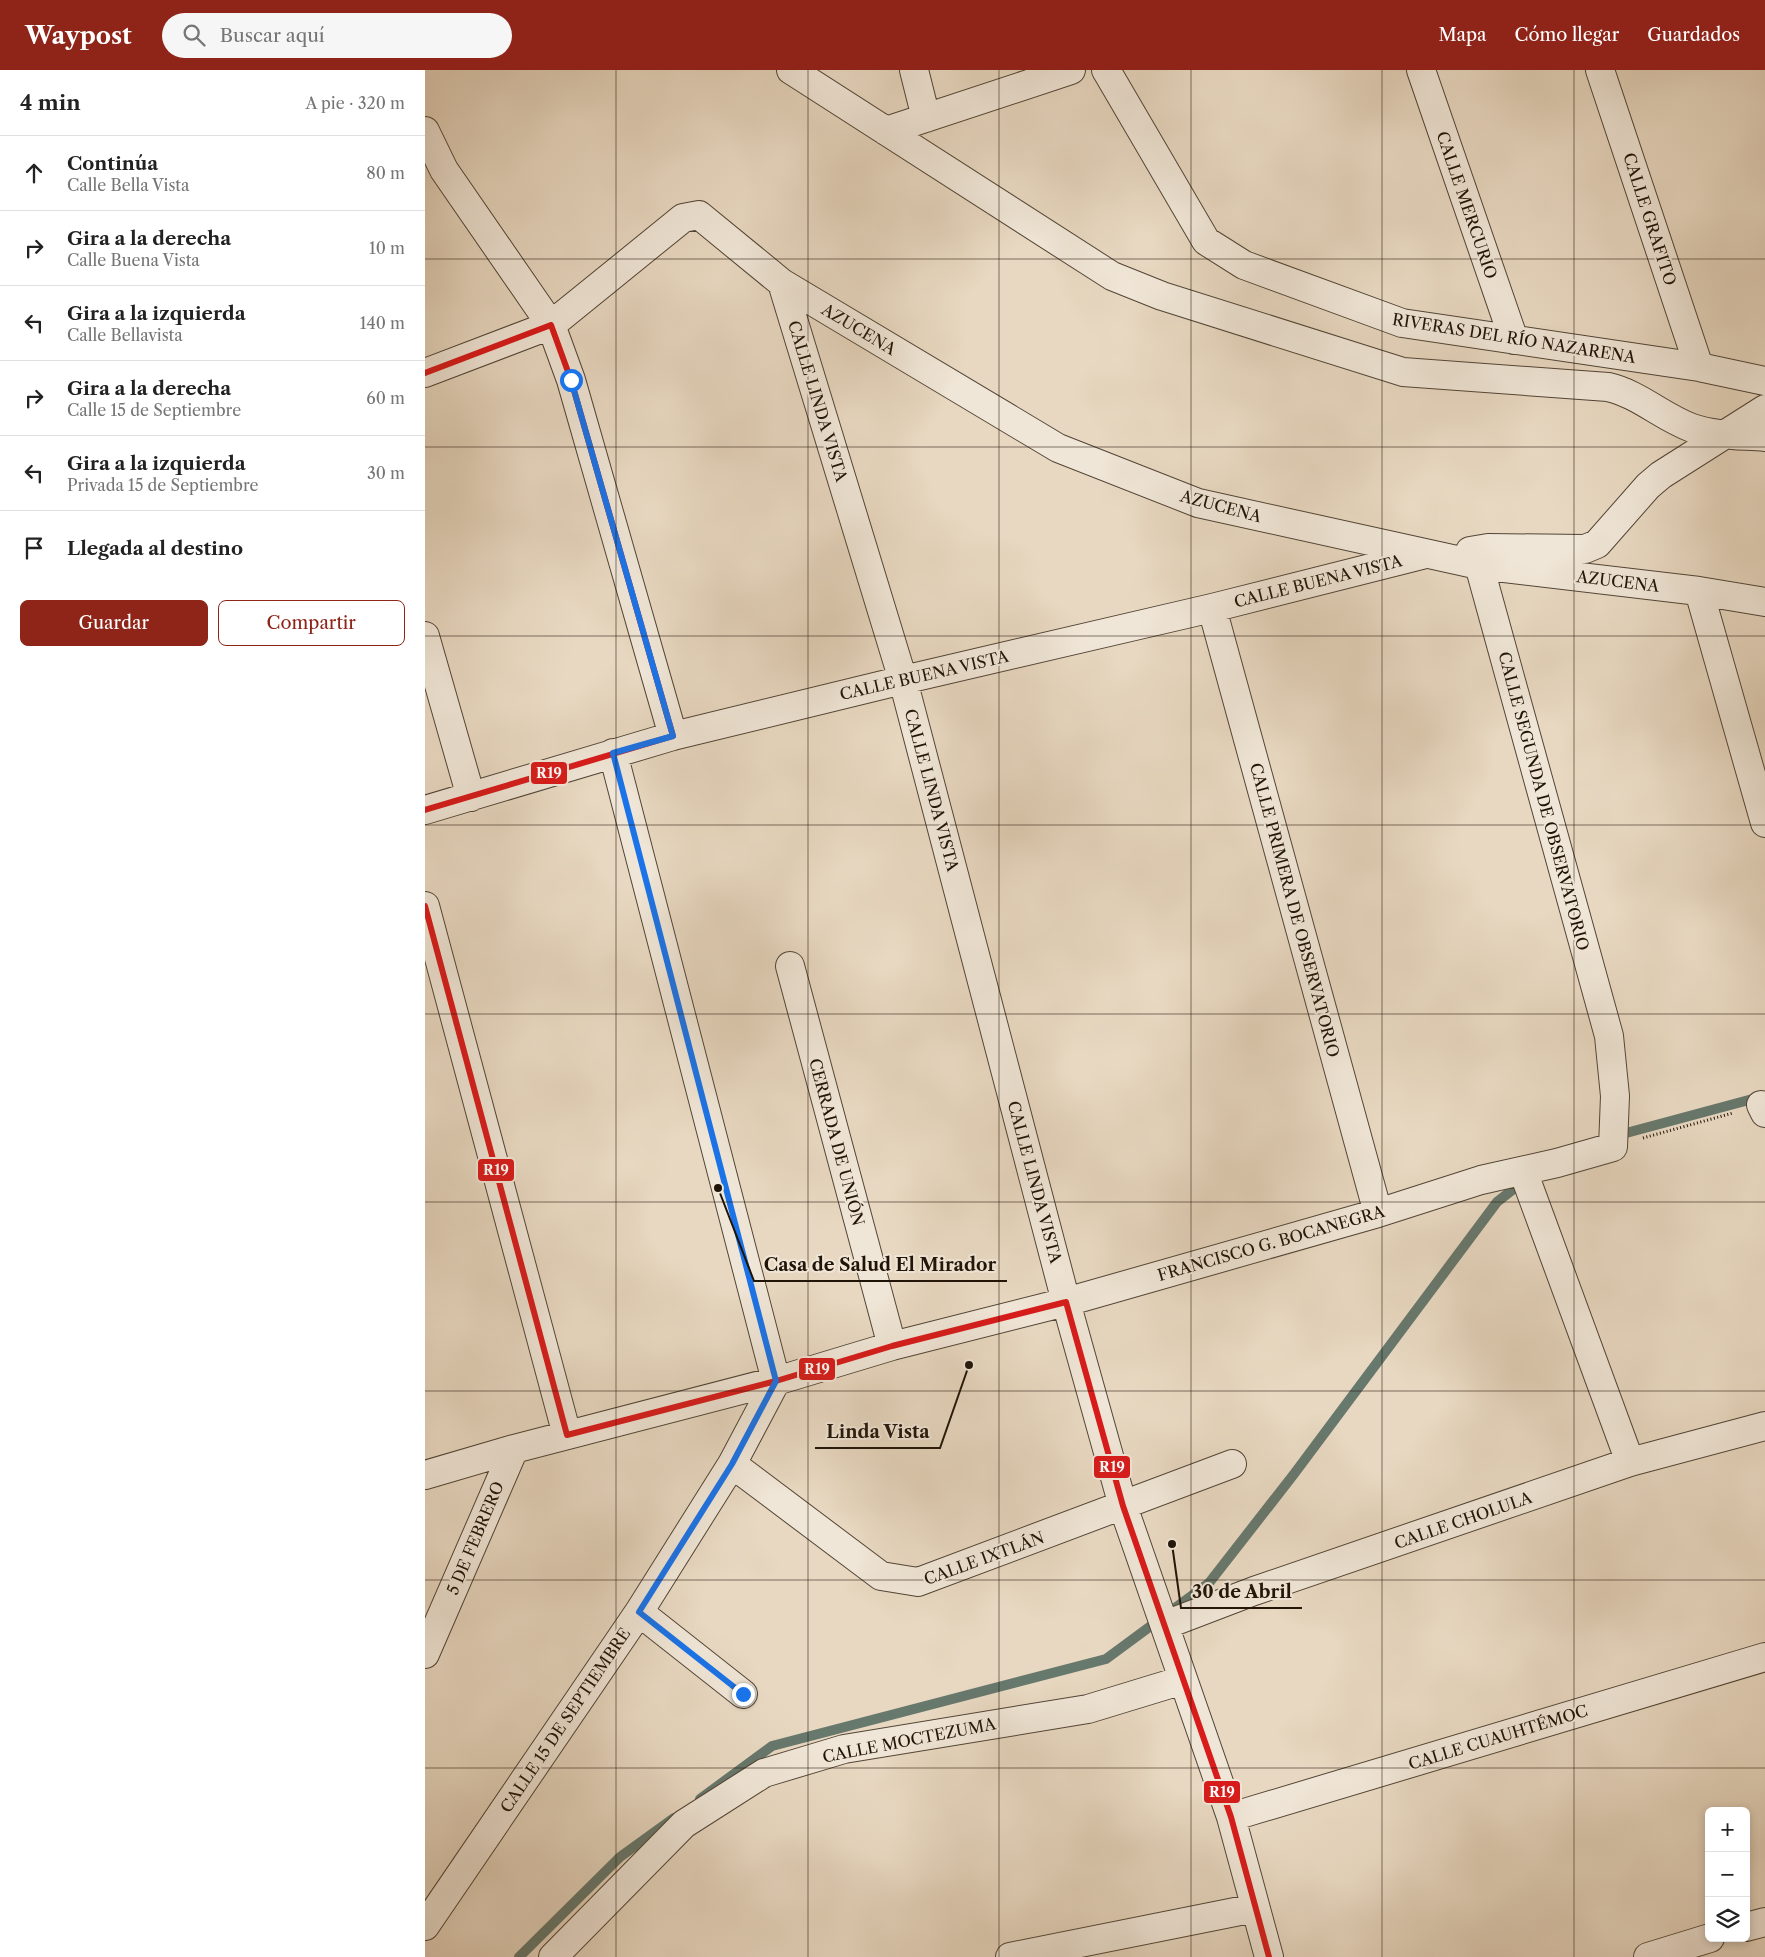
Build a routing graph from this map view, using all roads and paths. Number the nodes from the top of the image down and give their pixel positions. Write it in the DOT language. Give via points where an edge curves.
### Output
graph roads {
  1 [pos="791,70"];
  2 [pos="914,70"];
  3 [pos="1071,70"];
  4 [pos="1106,70"];
  5 [pos="1421,70"];
  6 [pos="1600,70"];
  7 [pos="1040,75"];
  8 [pos="926,118"];
  9 [pos="425,131"];
  10 [pos="886,131"];
  11 [pos="435,174"];
  12 [pos="782,283"];
  13 [pos="551,325"];
  14 [pos="1514,340"];
  15 [pos="1699,368"];
  16 [pos="425,373"];
  17 [pos="1765,381"];
  18 [pos="1765,409"];
  19 [pos="1727,434"];
  20 [pos="1765,437"];
  21 [pos="1427,554"];
  22 [pos="1479,565"];
  23 [pos="1699,591"];
  24 [pos="1765,602"];
  25 [pos="1212,608"];
  26 [pos="425,636"];
  27 [pos="903,680"];
  28 [pos="673,736"];
  29 [pos="613,753"];
  30 [pos="471,797"];
  31 [pos="425,810"];
  32 [pos="1765,823"];
  33 [pos="425,906"];
  34 [pos="790,966"];
  35 [pos="1763,1109"];
  36 [pos="1613,1147"];
  37 [pos="1523,1171"];
  38 [pos="1378,1212"];
  39 [pos="1066,1302"];
  40 [pos="892,1346"];
  41 [pos="776,1381"];
  42 [pos="1765,1426"];
  43 [pos="567,1435"];
  44 [pos="514,1449"];
  45 [pos="1630,1462"];
  46 [pos="732,1464"];
  47 [pos="1232,1464"];
  48 [pos="425,1475"];
  49 [pos="1123,1506"];
  50 [pos="639,1612"];
  51 [pos="1165,1625"];
  52 [pos="425,1654"];
  53 [pos="1765,1656"];
  54 [pos="1183,1680"];
  55 [pos="743,1694"];
  56 [pos="1231,1817"];
  57 [pos="1255,1908"];
  58 [pos="1765,1922"];
  59 [pos="425,1926"];
  60 [pos="1750,1926"];
  61 [pos="1705,1940"];
  62 [pos="553,1957"];
  63 [pos="1010,1957"];
  64 [pos="1269,1957"];
  65 [pos="1648,1957"];
  1 -- 10 [label="street"];
  2 -- 8 [label="street"];
  3 -- 7 [label="street"];
  4 -- 14 [label="street, RIVERAS DEL RÍO NAZARENA" via="1206,241 1244,265 1402,323"];
  5 -- 14 [label="street, CALLE MERCURIO"];
  6 -- 15 [label="street, CALLE GRAFITO"];
  7 -- 8 [label="street"];
  8 -- 10 [label="street"];
  9 -- 11 [label="street"];
  10 -- 19 [label="street" via="1112,276 1161,296 1403,372 1621,390 1690,427"];
  11 -- 13 [label="street"];
  12 -- 13 [label="street, AZUCENA" via="699,215 683,218"];
  12 -- 21 [label="street, AZUCENA" via="1059,448 1198,503"];
  12 -- 27 [label="street, CALLE LINDA VISTA"];
  13 -- 16 [label="street"];
  13 -- 28 [label="street" via="571,380"];
  14 -- 15 [label="street, RIVERAS DEL RÍO NAZARENA"];
  15 -- 17 [label="street, RIVERAS DEL RÍO NAZARENA"];
  18 -- 19 [label="street"];
  19 -- 20 [label="street"];
  19 -- 21 [label="street" via="1661,475 1597,544 1585,549 1487,548"];
  21 -- 22 [label="street, AZUCENA"];
  21 -- 25 [label="street, CALLE BUENA VISTA"];
  22 -- 23 [label="street, AZUCENA"];
  22 -- 36 [label="street, CALLE SEGUNDA DE OBSERVATORIO" via="1609,1036 1615,1096"];
  23 -- 24 [label="street, AZUCENA"];
  23 -- 32 [label="street"];
  25 -- 27 [label="street, CALLE BUENA VISTA"];
  25 -- 38 [label="street, CALLE PRIMERA DE OBSERVATORIO"];
  26 -- 30 [label="street"];
  27 -- 28 [label="street, CALLE BUENA VISTA"];
  27 -- 39 [label="street, CALLE LINDA VISTA"];
  28 -- 29 [label="street, CALLE BUENA VISTA"];
  29 -- 30 [label="street, CALLE BUENA VISTA"];
  29 -- 41 [label="street"];
  30 -- 31 [label="street, CALLE BUENA VISTA"];
  33 -- 43 [label="street"];
  34 -- 40 [label="street, CERRADA DE UNIÓN"];
  35 -- 36 [label="path"];
  36 -- 37 [label="street, FRANCISCO G. BOCANEGRA"];
  37 -- 38 [label="street, FRANCISCO G. BOCANEGRA" via="1481,1180"];
  37 -- 45 [label="street"];
  38 -- 39 [label="street, FRANCISCO G. BOCANEGRA"];
  39 -- 40 [label="street, FRANCISCO G. BOCANEGRA"];
  39 -- 49 [label="street, CALLE LINDA VISTA"];
  40 -- 41 [label="street, FRANCISCO G. BOCANEGRA"];
  41 -- 43 [label="street, FRANCISCO G. BOCANEGRA"];
  41 -- 46 [label="street, CALLE 15 DE SEPTIEMBRE"];
  42 -- 45 [label="street, CALLE CHOLULA"];
  43 -- 44 [label="street, FRANCISCO G. BOCANEGRA"];
  44 -- 48 [label="street, FRANCISCO G. BOCANEGRA"];
  44 -- 52 [label="street, 5 DE FEBRERO"];
  45 -- 51 [label="street, CALLE CHOLULA" via="1254,1591"];
  46 -- 49 [label="street, CALLE IXTLÁN" via="881,1576 918,1582"];
  46 -- 50 [label="street, CALLE 15 DE SEPTIEMBRE"];
  47 -- 49 [label="street, CALLE IXTLÁN"];
  49 -- 51 [label="street, CALLE LINDA VISTA"];
  50 -- 55 [label="street"];
  50 -- 59 [label="street, CALLE 15 DE SEPTIEMBRE"];
  51 -- 54 [label="street, CALLE LINDA VISTA"];
  53 -- 56 [label="street, CALLE CUAUHTÉMOC"];
  54 -- 56 [label="street, CALLE LINDA VISTA"];
  54 -- 62 [label="street, CALLE MOCTEZUMA" via="1088,1709 844,1749 764,1773 684,1824"];
  56 -- 57 [label="street, CALLE LINDA VISTA"];
  57 -- 63 [label="street"];
  57 -- 64 [label="street, CALLE LINDA VISTA"];
  58 -- 60 [label="street"];
  61 -- 65 [label="street"];
}
